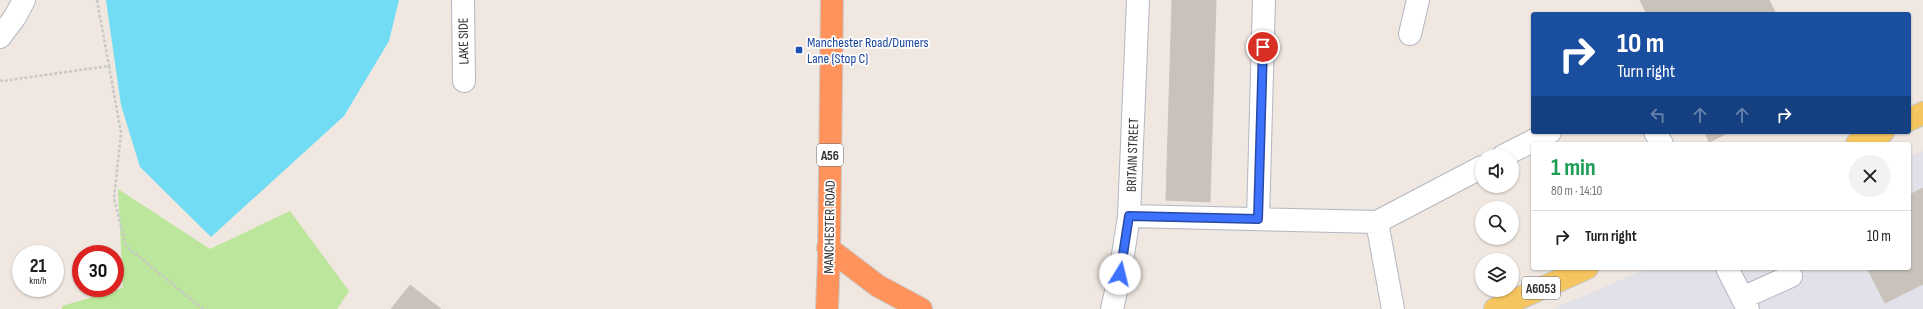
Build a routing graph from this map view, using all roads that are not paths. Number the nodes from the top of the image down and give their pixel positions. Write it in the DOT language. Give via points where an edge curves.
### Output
graph roads {
  1 [pos="24,0"];
  2 [pos="463,0"];
  3 [pos="832,0"];
  4 [pos="1138,0"];
  5 [pos="1264,0"];
  6 [pos="1418,0"];
  7 [pos="1410,34"];
  8 [pos="0,37"];
  9 [pos="464,81"];
  10 [pos="1923,113"];
  11 [pos="1911,119"];
  12 [pos="1546,134"];
  13 [pos="1879,134"];
  14 [pos="1862,142"];
  15 [pos="1517,149"];
  16 [pos="1475,171"];
  17 [pos="1129,216"];
  18 [pos="1258,219"];
  19 [pos="1377,222"];
  20 [pos="828,248"];
  21 [pos="1583,270"];
  22 [pos="1728,270"];
  23 [pos="1791,276"];
  24 [pos="1745,303"];
  25 [pos="827,309"];
  26 [pos="921,309"];
  27 [pos="1112,309"];
  28 [pos="1393,309"];
  29 [pos="1495,309"];
  1 -- 8 [label="street"];
  2 -- 9 [label="street, LAKE SIDE"];
  3 -- 20 [label="highway, MANCHESTER ROAD / A56"];
  4 -- 17 [label="street, BRITAIN STREET"];
  5 -- 18 [label="street"];
  6 -- 7 [label="street"];
  10 -- 11 [label="main road"];
  12 -- 15 [label="street"];
  13 -- 14 [label="main road"];
  16 -- 19 [label="street"];
  17 -- 18 [label="street"];
  17 -- 27 [label="street, BRITAIN STREET"];
  18 -- 19 [label="street"];
  19 -- 28 [label="street"];
  20 -- 25 [label="highway, MANCHESTER ROAD / A56"];
  20 -- 26 [label="highway" via="878,286"];
  21 -- 29 [label="main road, A6053"];
  22 -- 24 [label="street"];
  23 -- 24 [label="street"];
}
